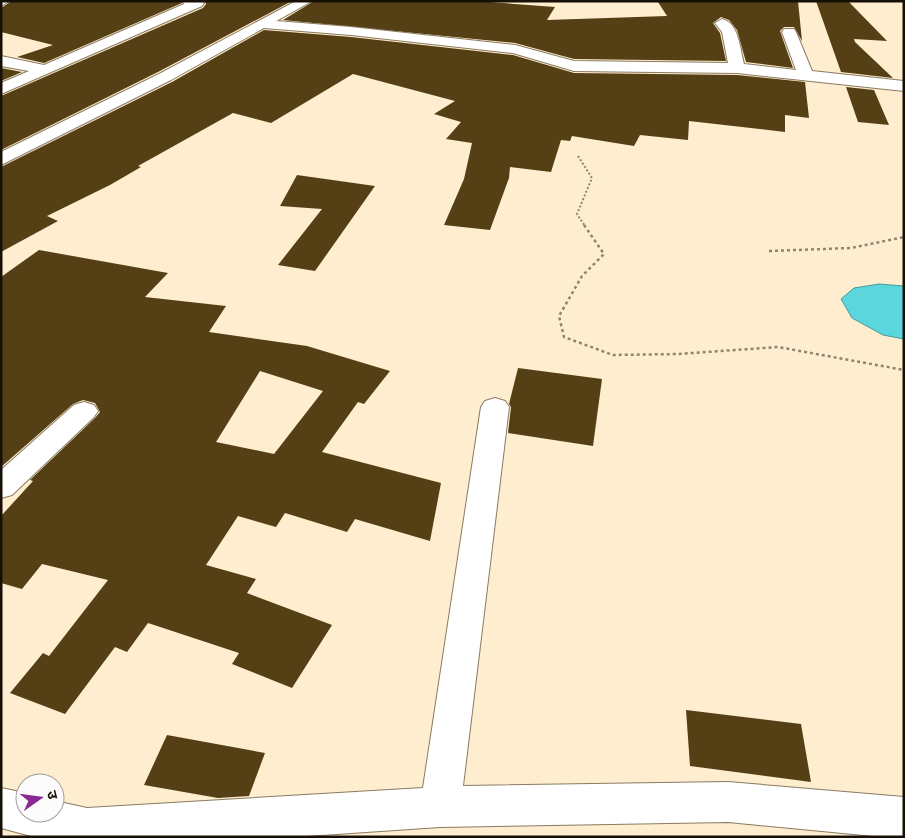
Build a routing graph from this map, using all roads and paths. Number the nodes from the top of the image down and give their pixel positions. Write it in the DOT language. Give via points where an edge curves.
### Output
graph roads {
  1 [pos="189,1"];
  2 [pos="306,1"];
  3 [pos="722,23"];
  4 [pos="264,24"];
  5 [pos="790,32"];
  6 [pos="1,61"];
  7 [pos="737,68"];
  8 [pos="43,69"];
  9 [pos="806,76"];
  10 [pos="904,86"];
  11 [pos="1,88"];
  12 [pos="578,156"];
  13 [pos="1,159"];
  14 [pos="904,238"];
  15 [pos="769,251"];
  16 [pos="904,370"];
  17 [pos="495,407"];
  18 [pos="84,411"];
  19 [pos="1,487"];
  20 [pos="1,808"];
  21 [pos="440,808"];
  22 [pos="904,818"];
  1 -- 8 [label="street" via="197,3"];
  2 -- 4 [label="street"];
  3 -- 7 [label="street" via="729,31"];
  4 -- 7 [label="street" via="514,49 574,66"];
  4 -- 13 [label="street"];
  5 -- 9 [label="street"];
  6 -- 8 [label="street"];
  7 -- 9 [label="street"];
  8 -- 11 [label="street"];
  9 -- 10 [label="street"];
  12 -- 16 [label="path" via="592,178 577,214 604,254 582,276 559,316 564,337 613,355 778,347"];
  14 -- 15 [label="path" via="851,248"];
  17 -- 21 [label="street"];
  18 -- 19 [label="street"];
  20 -- 21 [label="street" via="88,829"];
  21 -- 22 [label="street" via="728,802"];
}
